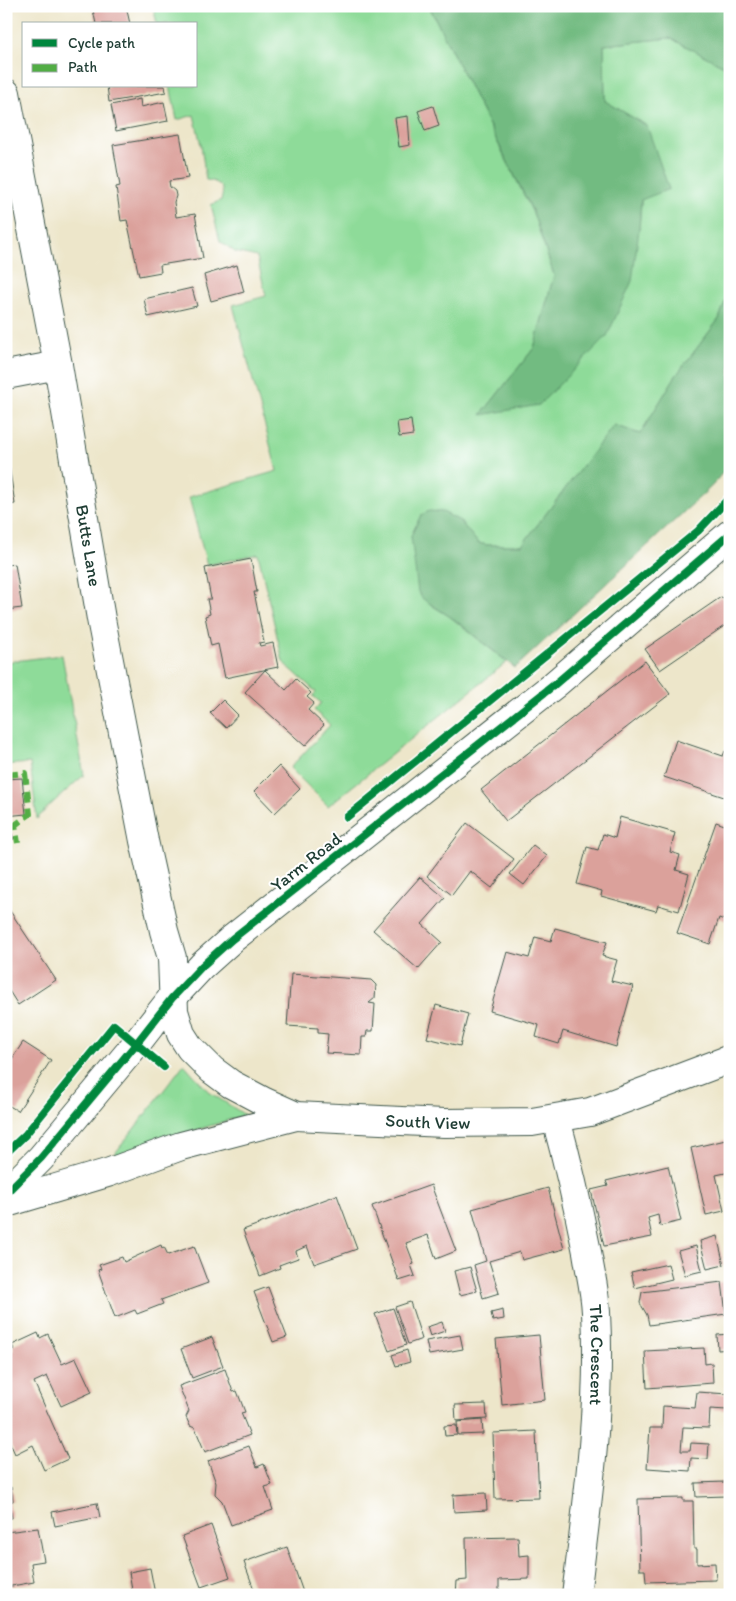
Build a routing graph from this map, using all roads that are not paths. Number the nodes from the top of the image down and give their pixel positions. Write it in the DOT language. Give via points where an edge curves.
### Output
graph roads {
  1 [pos="6,93"];
  2 [pos="58,365"];
  3 [pos="6,374"];
  4 [pos="730,534"];
  5 [pos="172,998"];
  6 [pos="730,1059"];
  7 [pos="296,1116"];
  8 [pos="556,1119"];
  9 [pos="6,1193"];
  10 [pos="6,1203"];
  11 [pos="576,1595"];
  1 -- 2 [label="street, Butts Lane"];
  2 -- 3 [label="street"];
  2 -- 5 [label="street, Butts Lane" via="101,619 144,841 172,958"];
  4 -- 5 [label="street, Yarm Road" via="554,685 232,939"];
  5 -- 7 [label="street, South View" via="181,1034 200,1060 231,1084"];
  5 -- 9 [label="street, Yarm Road" via="41,1158"];
  6 -- 8 [label="street, South View" via="606,1107"];
  7 -- 8 [label="street, South View" via="483,1123"];
  7 -- 10 [label="street" via="181,1146 110,1172"];
  8 -- 11 [label="street, The Crescent" via="577,1197 596,1311 595,1437"];
}
